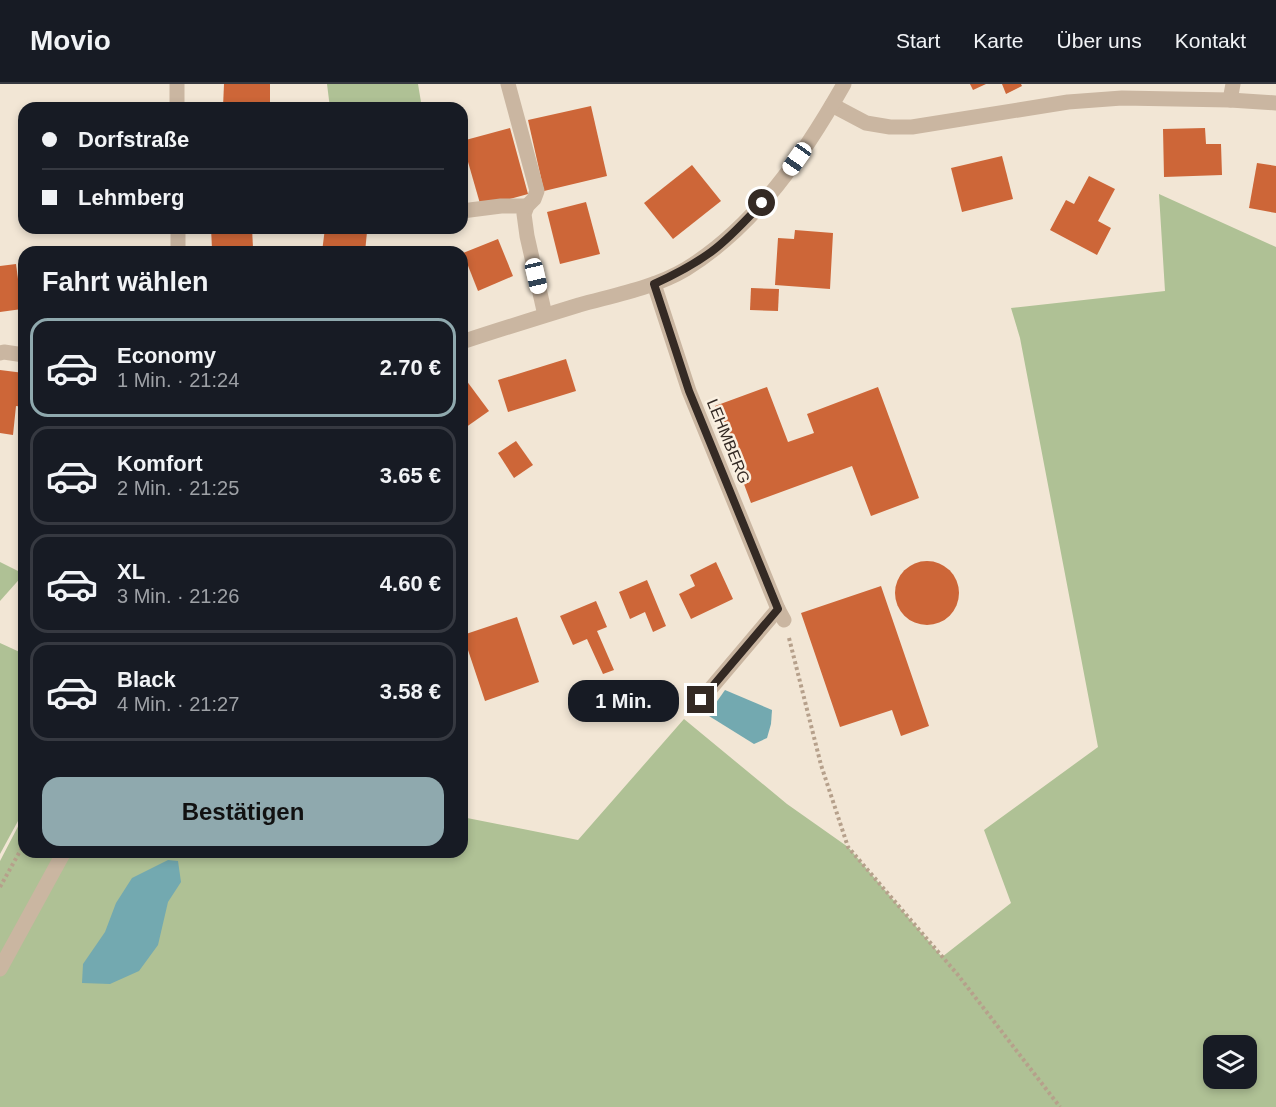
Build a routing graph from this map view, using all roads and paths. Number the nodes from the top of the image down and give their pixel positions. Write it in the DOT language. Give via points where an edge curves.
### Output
graph roads {
  1 [pos="177,84"];
  2 [pos="508,84"];
  3 [pos="844,84"];
  4 [pos="1233,84"];
  5 [pos="1230,100"];
  6 [pos="177,102"];
  7 [pos="1276,103"];
  8 [pos="832,105"];
  9 [pos="526,206"];
  10 [pos="468,210"];
  11 [pos="654,284"];
  12 [pos="544,315"];
  13 [pos="468,340"];
  14 [pos="0,353"];
  15 [pos="18,354"];
  16 [pos="781,615"];
  17 [pos="701,700"];
  18 [pos="18,854"];
  19 [pos="61,858"];
  20 [pos="0,886"];
  21 [pos="0,969"];
  22 [pos="1060,1107"];
  1 -- 6 [label="street"];
  2 -- 9 [label="street" via="537,191"];
  3 -- 8 [label="street"];
  4 -- 5 [label="street"];
  5 -- 7 [label="street"];
  5 -- 8 [label="street" via="1122,98 1068,102 912,127 866,123"];
  8 -- 11 [label="street" via="786,173 738,228 685,269"];
  9 -- 10 [label="street"];
  9 -- 12 [label="street" via="527,236"];
  11 -- 12 [label="street"];
  11 -- 16 [label="street, LEHMBERG" via="689,391"];
  12 -- 13 [label="street"];
  14 -- 15 [label="street"];
  16 -- 17 [label="street"];
  16 -- 22 [label="path" via="821,765 848,847 958,975"];
  18 -- 20 [label="path"];
  19 -- 21 [label="street"];
}
